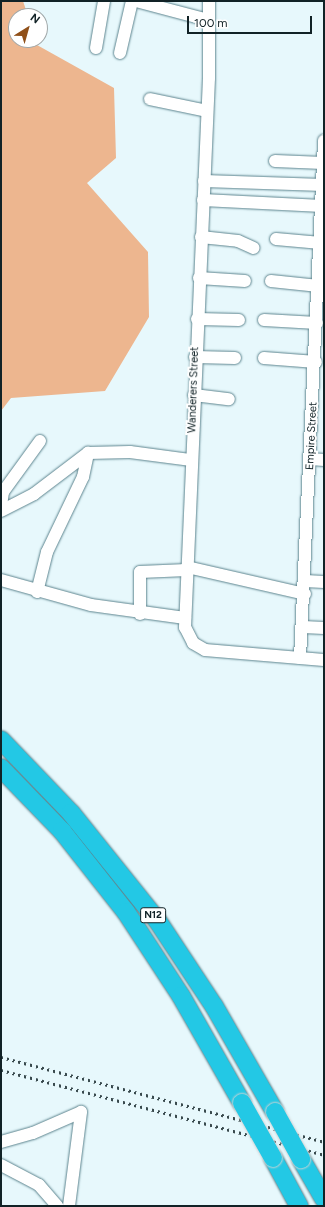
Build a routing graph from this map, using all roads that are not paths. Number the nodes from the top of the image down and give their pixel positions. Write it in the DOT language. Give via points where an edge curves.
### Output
graph roads {
  1 [pos="104,1"];
  2 [pos="132,1"];
  3 [pos="136,1"];
  4 [pos="208,1"];
  5 [pos="208,20"];
  6 [pos="96,48"];
  7 [pos="120,53"];
  8 [pos="150,99"];
  9 [pos="207,111"];
  10 [pos="324,141"];
  11 [pos="275,161"];
  12 [pos="323,162"];
  13 [pos="204,181"];
  14 [pos="323,181"];
  15 [pos="203,200"];
  16 [pos="322,206"];
  17 [pos="323,223"];
  18 [pos="201,237"];
  19 [pos="276,239"];
  20 [pos="321,243"];
  21 [pos="254,248"];
  22 [pos="322,258"];
  23 [pos="199,278"];
  24 [pos="245,281"];
  25 [pos="271,281"];
  26 [pos="319,286"];
  27 [pos="197,319"];
  28 [pos="238,320"];
  29 [pos="264,320"];
  30 [pos="317,323"];
  31 [pos="195,357"];
  32 [pos="235,358"];
  33 [pos="264,358"];
  34 [pos="316,362"];
  35 [pos="319,383"];
  36 [pos="194,395"];
  37 [pos="229,399"];
  38 [pos="318,421"];
  39 [pos="40,441"];
  40 [pos="88,454"];
  41 [pos="311,459"];
  42 [pos="191,460"];
  43 [pos="324,460"];
  44 [pos="1,506"];
  45 [pos="1,511"];
  46 [pos="187,569"];
  47 [pos="1,580"];
  48 [pos="305,581"];
  49 [pos="324,582"];
  50 [pos="37,592"];
  51 [pos="305,594"];
  52 [pos="140,614"];
  53 [pos="185,618"];
  54 [pos="303,627"];
  55 [pos="324,628"];
  56 [pos="300,658"];
  57 [pos="324,660"];
  58 [pos="1,740"];
  59 [pos="1,768"];
  60 [pos="1,1142"];
  61 [pos="1,1165"];
  62 [pos="324,1199"];
  63 [pos="57,1206"];
  64 [pos="69,1206"];
  65 [pos="299,1206"];
  1 -- 6 [label="street"];
  2 -- 7 [label="street"];
  3 -- 5 [label="street"];
  4 -- 5 [label="street, Wanderers Street"];
  5 -- 9 [label="street, Wanderers Street"];
  8 -- 9 [label="street"];
  9 -- 13 [label="street, Wanderers Street"];
  10 -- 12 [label="street, Empire Street"];
  11 -- 12 [label="street"];
  12 -- 14 [label="street, Empire Street"];
  13 -- 14 [label="street"];
  13 -- 15 [label="street, Wanderers Street"];
  14 -- 16 [label="street, Empire Street"];
  15 -- 16 [label="street"];
  15 -- 18 [label="street, Wanderers Street"];
  16 -- 17 [label="street, Empire Street"];
  17 -- 20 [label="street, Empire Street"];
  18 -- 21 [label="street" via="238,241"];
  18 -- 23 [label="street, Wanderers Street"];
  19 -- 20 [label="street"];
  20 -- 22 [label="street, Empire Street"];
  22 -- 26 [label="street, Empire Street"];
  23 -- 24 [label="street"];
  23 -- 27 [label="street, Wanderers Street"];
  25 -- 26 [label="street"];
  26 -- 30 [label="street, Empire Street"];
  27 -- 28 [label="street"];
  27 -- 31 [label="street, Wanderers Street"];
  29 -- 30 [label="street"];
  30 -- 34 [label="street, Empire Street"];
  31 -- 32 [label="street"];
  31 -- 36 [label="street, Wanderers Street"];
  33 -- 34 [label="street"];
  34 -- 35 [label="street, Empire Street"];
  35 -- 38 [label="street, Empire Street"];
  36 -- 37 [label="street"];
  36 -- 42 [label="street, Wanderers Street"];
  38 -- 41 [label="street, Empire Street"];
  39 -- 44 [label="street" via="3,492"];
  40 -- 42 [label="street" via="130,452"];
  40 -- 45 [label="street" via="34,494"];
  40 -- 50 [label="street" via="83,477 47,552"];
  41 -- 43 [label="street"];
  41 -- 48 [label="street, Empire Street"];
  42 -- 46 [label="street, Wanderers Street"];
  46 -- 51 [label="street"];
  46 -- 52 [label="street" via="140,572"];
  46 -- 53 [label="street, Wanderers Street"];
  47 -- 50 [label="street"];
  48 -- 49 [label="street"];
  48 -- 51 [label="street, Empire Street"];
  50 -- 52 [label="street"];
  51 -- 54 [label="street, Empire Street"];
  52 -- 53 [label="street"];
  53 -- 56 [label="street, Wanderers Street" via="189,639 205,650"];
  54 -- 55 [label="street"];
  54 -- 56 [label="street, Empire Street"];
  56 -- 57 [label="street, Wanderers Street"];
  58 -- 62 [label="highway, N12, bridge" via="71,813 152,914 214,1006"];
  59 -- 65 [label="highway, N12, bridge" via="62,831 129,917 181,996"];
  60 -- 64 [label="street" via="34,1133 81,1112"];
  61 -- 63 [label="street" via="39,1185"];
}
